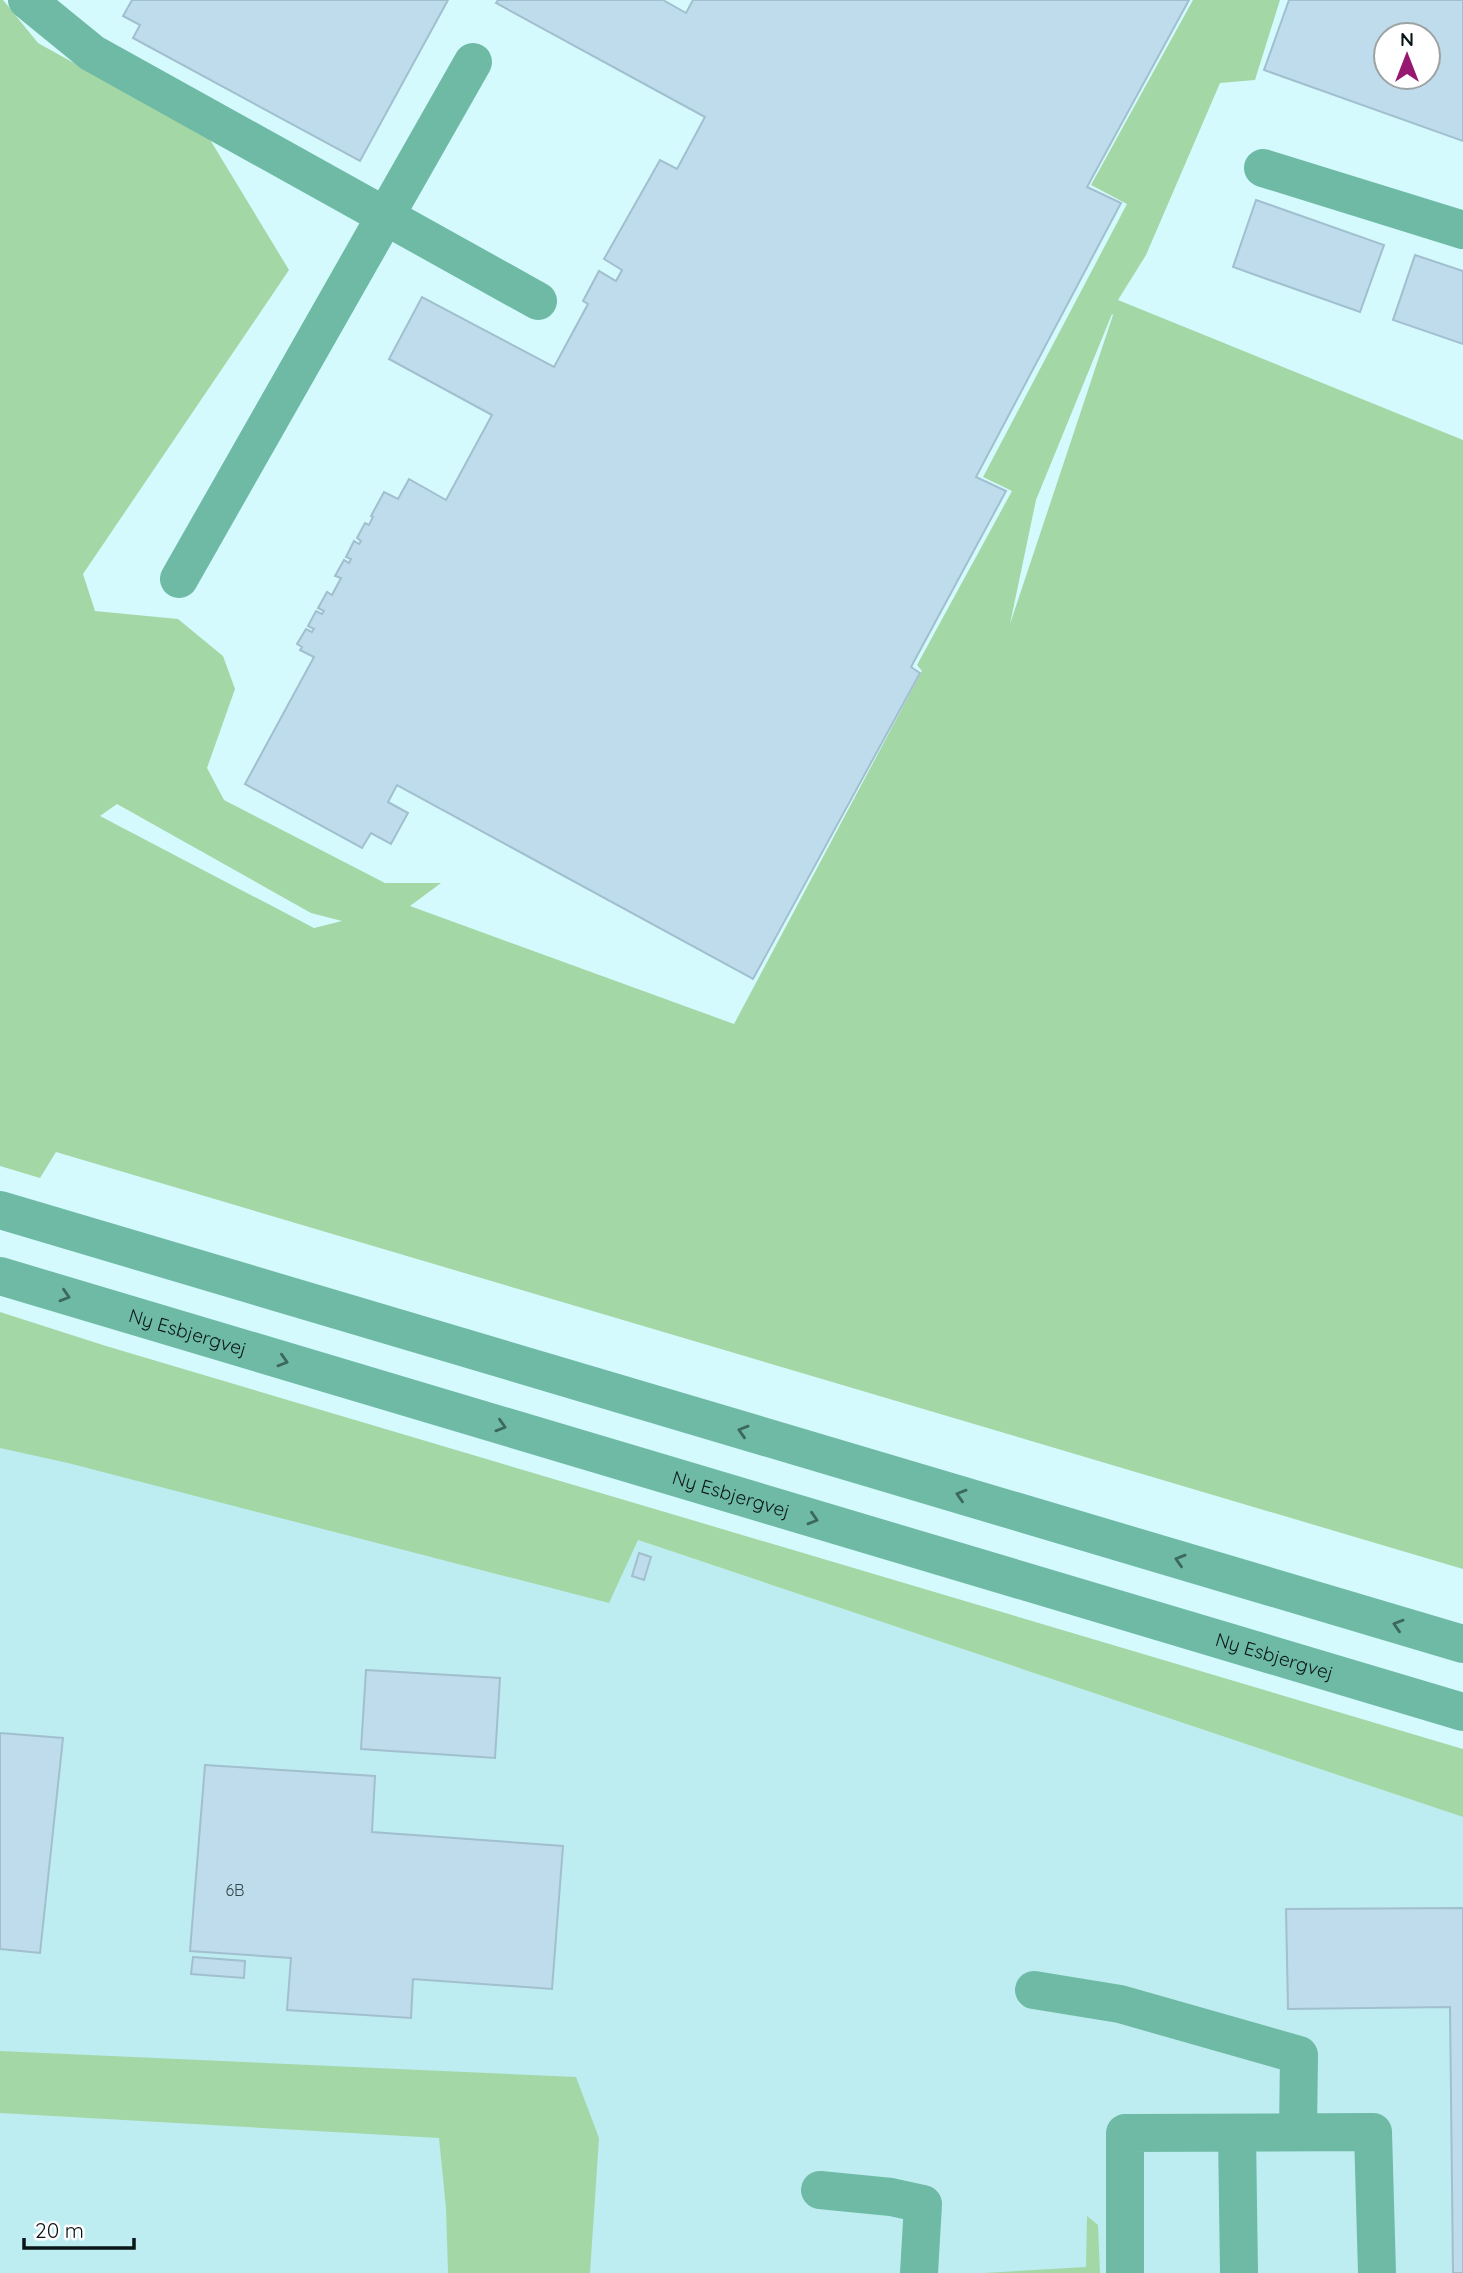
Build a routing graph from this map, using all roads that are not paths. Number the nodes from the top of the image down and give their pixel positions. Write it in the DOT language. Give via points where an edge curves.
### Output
graph roads {
  1 [pos="27,0"];
  2 [pos="474,62"];
  3 [pos="1263,169"];
  4 [pos="385,215"];
  5 [pos="1463,230"];
  6 [pos="538,300"];
  7 [pos="179,579"];
  8 [pos="0,1210"];
  9 [pos="0,1276"];
  10 [pos="1463,1644"];
  11 [pos="1463,1712"];
  12 [pos="1034,1990"];
  13 [pos="1298,2132"];
  14 [pos="1237,2133"];
  15 [pos="820,2190"];
  16 [pos="919,2273"];
  17 [pos="1125,2273"];
  18 [pos="1239,2273"];
  19 [pos="1377,2273"];
  1 -- 4 [label="street" via="92,53"];
  2 -- 4 [label="street"];
  3 -- 5 [label="street"];
  4 -- 6 [label="street"];
  4 -- 7 [label="street"];
  10 -- 8 [label="street, one-way"];
  9 -- 11 [label="street, Ny Esbjergvej, one-way"];
  12 -- 13 [label="street" via="1120,2004 1299,2055"];
  13 -- 14 [label="street"];
  13 -- 19 [label="street" via="1373,2132"];
  14 -- 17 [label="street" via="1125,2133"];
  14 -- 18 [label="street"];
  15 -- 16 [label="street" via="923,2204"];
}
